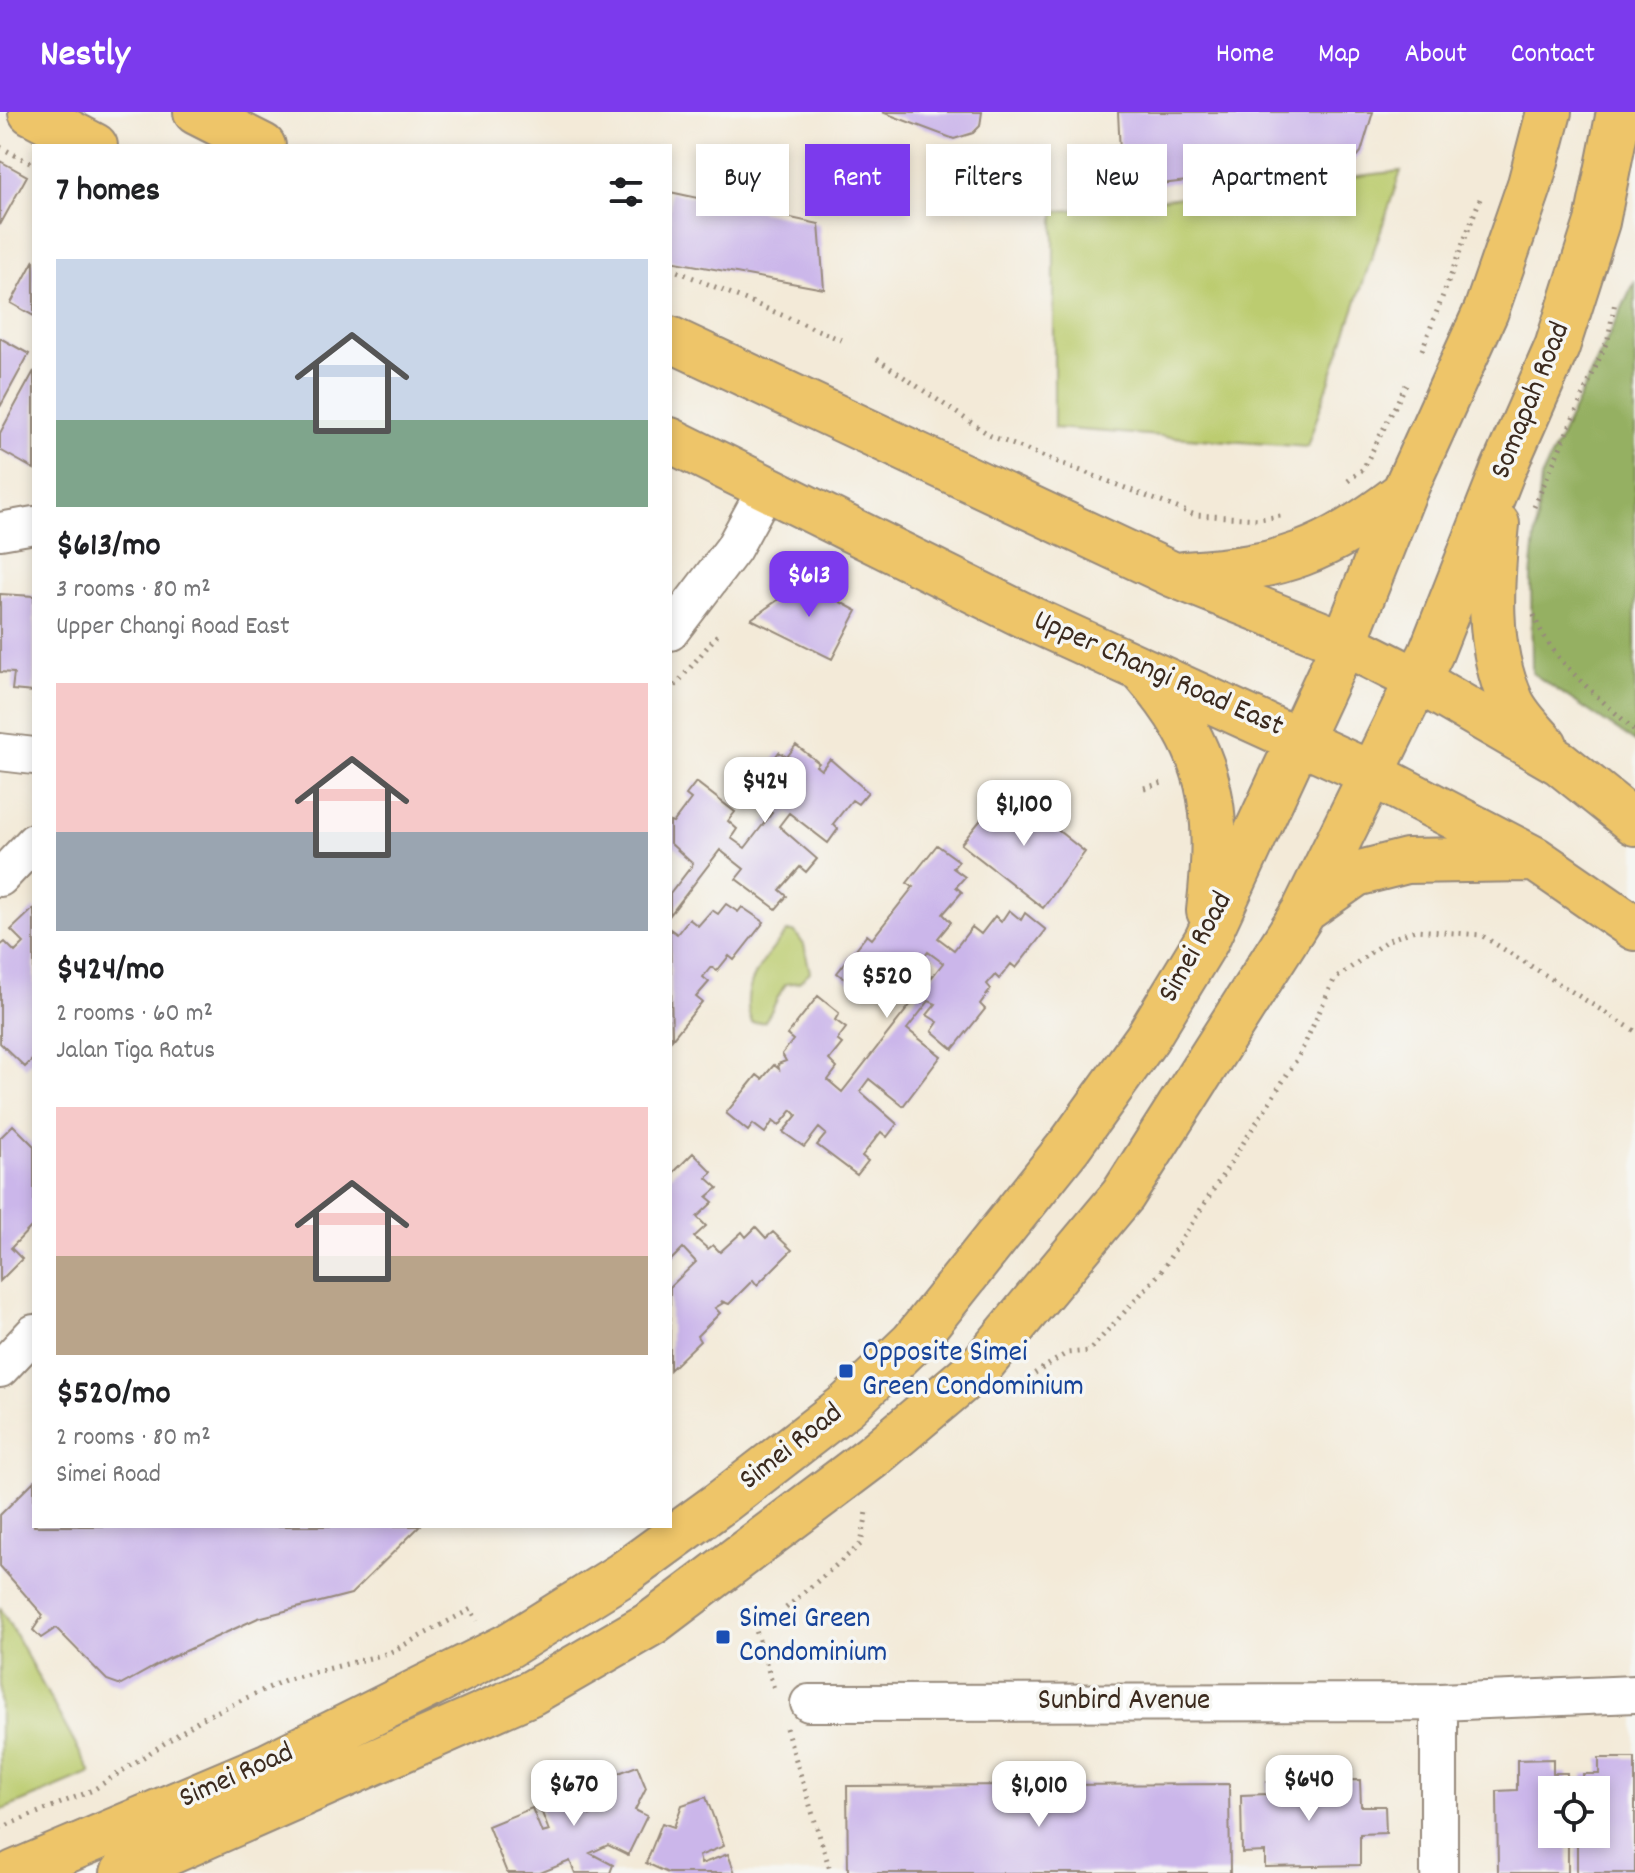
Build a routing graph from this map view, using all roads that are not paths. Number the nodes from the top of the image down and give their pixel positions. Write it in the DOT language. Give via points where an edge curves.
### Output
graph roads {
  1 [pos="31,112"];
  2 [pos="196,112"];
  3 [pos="1549,112"];
  4 [pos="1619,112"];
  5 [pos="91,144"];
  6 [pos="259,144"];
  7 [pos="672,340"];
  8 [pos="672,441"];
  9 [pos="1503,470"];
  10 [pos="767,487"];
  11 [pos="1404,492"];
  12 [pos="32,525"];
  13 [pos="0,531"];
  14 [pos="1174,575"];
  15 [pos="672,629"];
  16 [pos="1344,643"];
  17 [pos="1141,668"];
  18 [pos="1417,680"];
  19 [pos="1300,739"];
  20 [pos="0,752"];
  21 [pos="32,756"];
  22 [pos="1560,763"];
  23 [pos="1372,774"];
  24 [pos="1635,823"];
  25 [pos="32,844"];
  26 [pos="1535,859"];
  27 [pos="0,878"];
  28 [pos="1304,911"];
  29 [pos="1635,928"];
  30 [pos="1206,941"];
  31 [pos="32,1335"];
  32 [pos="0,1369"];
  33 [pos="1635,1694"];
  34 [pos="1439,1702"];
  35 [pos="790,1708"];
  36 [pos="14,1873"];
  37 [pos="123,1873"];
  38 [pos="1439,1873"];
  1 -- 5 [label="main road"];
  2 -- 6 [label="main road"];
  3 -- 11 [label="main road" via="1486,311"];
  4 -- 9 [label="main road, Somapah Road" via="1597,222 1557,347"];
  7 -- 14 [label="main road"];
  8 -- 10 [label="main road, Upper Changi Road East"];
  9 -- 18 [label="main road, Somapah Road"];
  9 -- 22 [label="main road" via="1491,577 1493,637 1511,703"];
  10 -- 15 [label="street" via="733,549"];
  10 -- 17 [label="main road, Upper Changi Road East" via="1013,611"];
  11 -- 14 [label="main road" via="1353,531 1304,555 1244,570"];
  11 -- 16 [label="main road"];
  12 -- 13 [label="street"];
  14 -- 16 [label="main road"];
  16 -- 18 [label="main road"];
  16 -- 19 [label="main road, Simei Road"];
  17 -- 19 [label="main road, Upper Changi Road East"];
  17 -- 30 [label="main road" via="1170,702 1210,784 1215,862"];
  18 -- 22 [label="main road"];
  18 -- 23 [label="main road, Simei Road"];
  19 -- 23 [label="main road, Upper Changi Road East"];
  19 -- 30 [label="main road, Simei Road"];
  20 -- 21 [label="street"];
  22 -- 24 [label="main road"];
  23 -- 26 [label="main road, Upper Changi Road East"];
  23 -- 28 [label="main road, Simei Road"];
  25 -- 27 [label="street"];
  26 -- 28 [label="main road" via="1407,861 1356,874"];
  26 -- 29 [label="main road, Upper Changi Road East"];
  28 -- 37 [label="main road, Simei Road" via="1123,1195 983,1363 872,1457 652,1623 531,1693"];
  30 -- 36 [label="main road, Simei Road" via="1147,1038 1026,1203 913,1342 847,1405 623,1574 508,1646 269,1765"];
  31 -- 32 [label="street"];
  33 -- 34 [label="street, Sunbird Avenue"];
  34 -- 35 [label="street, Sunbird Avenue"];
  34 -- 38 [label="street"];
}
